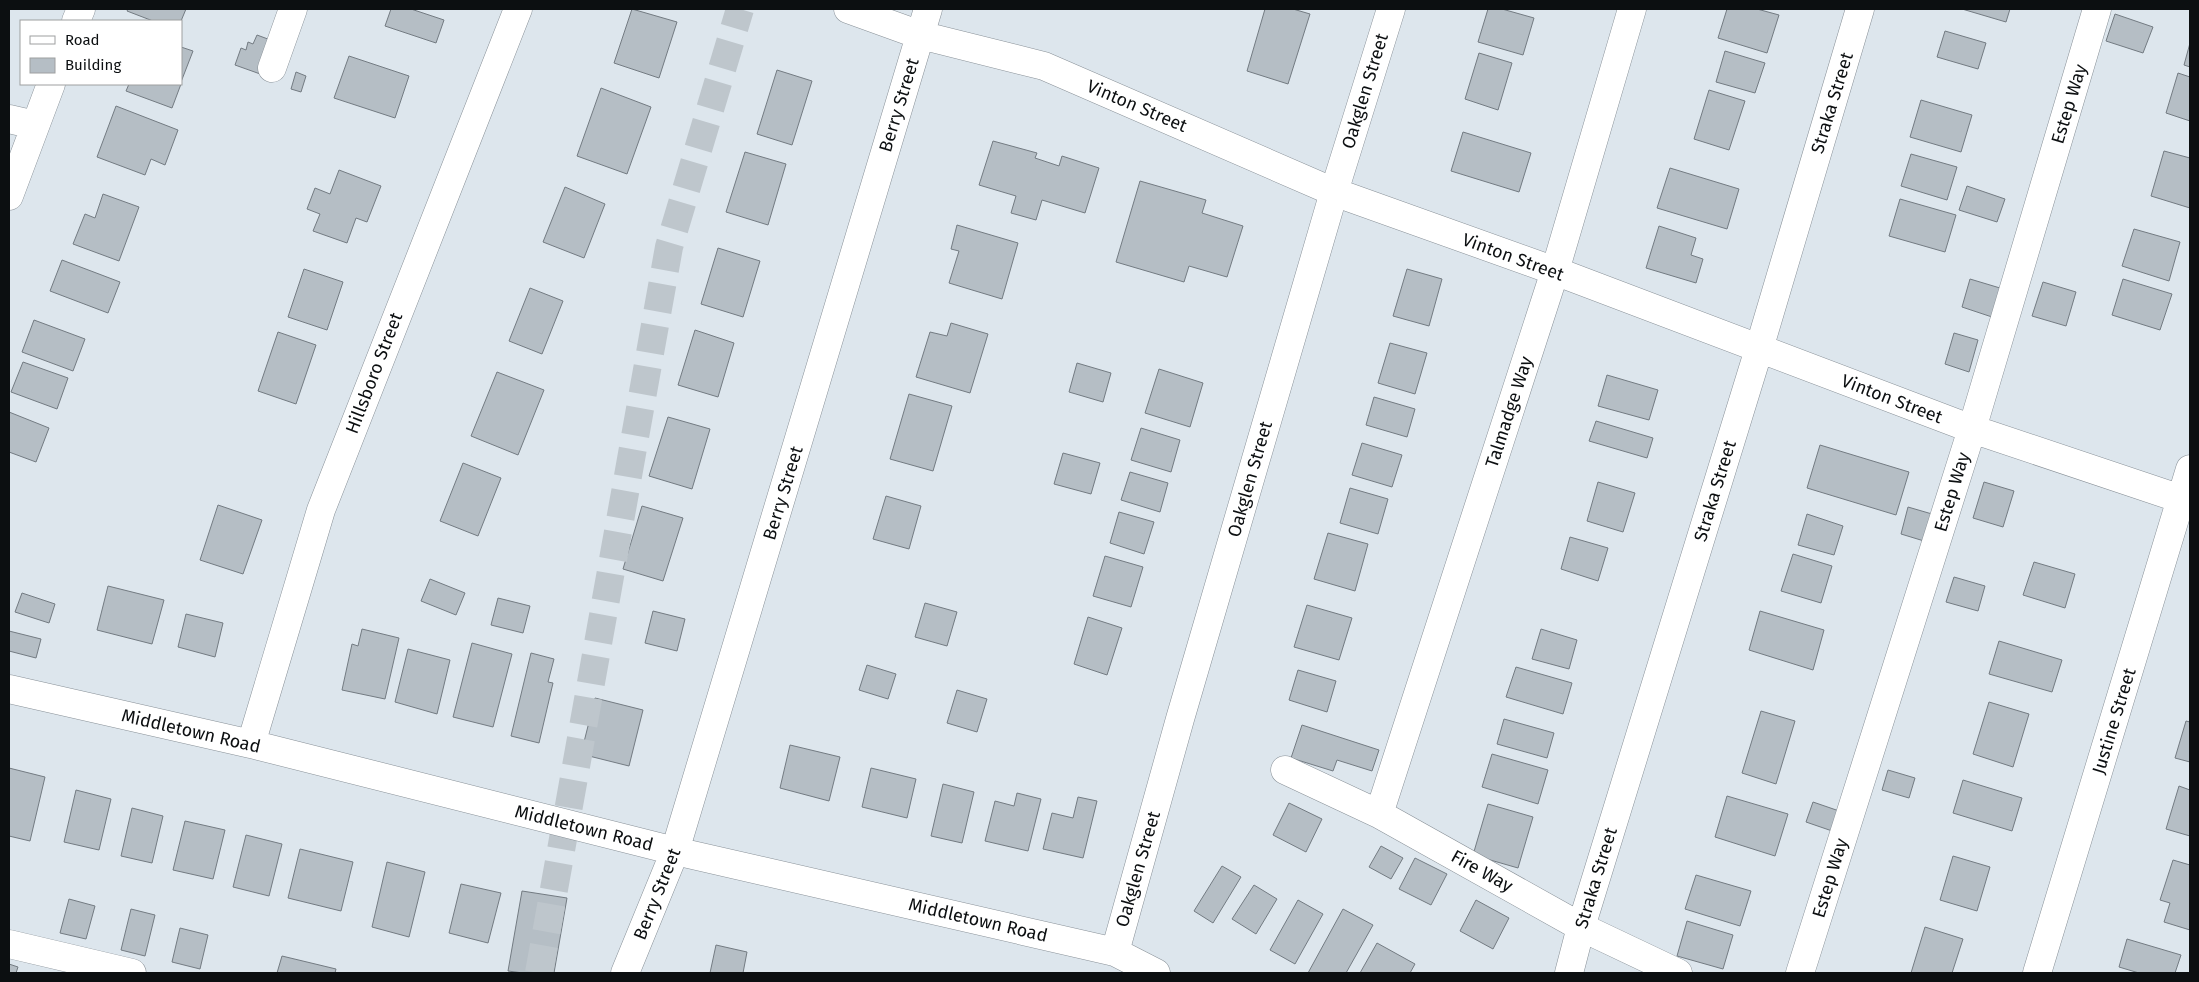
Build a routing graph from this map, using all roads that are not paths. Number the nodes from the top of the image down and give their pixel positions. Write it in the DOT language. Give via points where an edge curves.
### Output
graph roads {
  1 [pos="293,9"];
  2 [pos="518,9"];
  3 [pos="848,9"];
  4 [pos="928,9"];
  5 [pos="1391,9"];
  6 [pos="1632,9"];
  7 [pos="1860,9"];
  8 [pos="2097,9"];
  9 [pos="920,34"];
  10 [pos="272,68"];
  11 [pos="50,85"];
  12 [pos="22,122"];
  13 [pos="1334,192"];
  14 [pos="9,196"];
  15 [pos="1554,271"];
  16 [pos="1759,349"];
  17 [pos="1972,429"];
  18 [pos="2190,469"];
  19 [pos="2181,499"];
  20 [pos="9,689"];
  21 [pos="251,744"];
  22 [pos="1286,770"];
  23 [pos="1379,814"];
  24 [pos="675,851"];
  25 [pos="1581,926"];
  26 [pos="9,944"];
  27 [pos="1115,952"];
  28 [pos="132,973"];
  29 [pos="625,973"];
  30 [pos="1156,973"];
  31 [pos="1569,973"];
  32 [pos="1678,973"];
  33 [pos="1800,973"];
  34 [pos="2037,973"];
  1 -- 10 [label="street"];
  2 -- 21 [label="street, Hillsboro Street" via="321,510"];
  3 -- 9 [label="street, Vinton Street"];
  4 -- 9 [label="street, Berry Street"];
  5 -- 13 [label="street, Oakglen Street"];
  6 -- 15 [label="street, Talmadge Way"];
  7 -- 16 [label="street, Straka Street"];
  8 -- 17 [label="street, Estep Way"];
  9 -- 13 [label="street, Vinton Street" via="1044,66"];
  9 -- 24 [label="street, Berry Street"];
  11 -- 12 [label="street"];
  12 -- 14 [label="street"];
  13 -- 15 [label="street, Vinton Street"];
  13 -- 27 [label="street, Oakglen Street"];
  15 -- 16 [label="street, Vinton Street"];
  15 -- 23 [label="street, Talmadge Way"];
  16 -- 17 [label="street, Vinton Street"];
  16 -- 25 [label="street, Straka Street"];
  17 -- 19 [label="street, Vinton Street"];
  17 -- 33 [label="street, Estep Way"];
  18 -- 19 [label="street, Justine Street"];
  19 -- 34 [label="street, Justine Street"];
  20 -- 21 [label="street, Middletown Road"];
  21 -- 24 [label="street, Middletown Road"];
  22 -- 23 [label="street, Fire Way"];
  23 -- 25 [label="street, Fire Way"];
  24 -- 27 [label="street, Middletown Road"];
  24 -- 29 [label="street, Berry Street"];
  25 -- 31 [label="street, Straka Street"];
  25 -- 32 [label="street, Fire Way"];
  26 -- 28 [label="street"];
  27 -- 30 [label="street, Middletown Road"];
}
